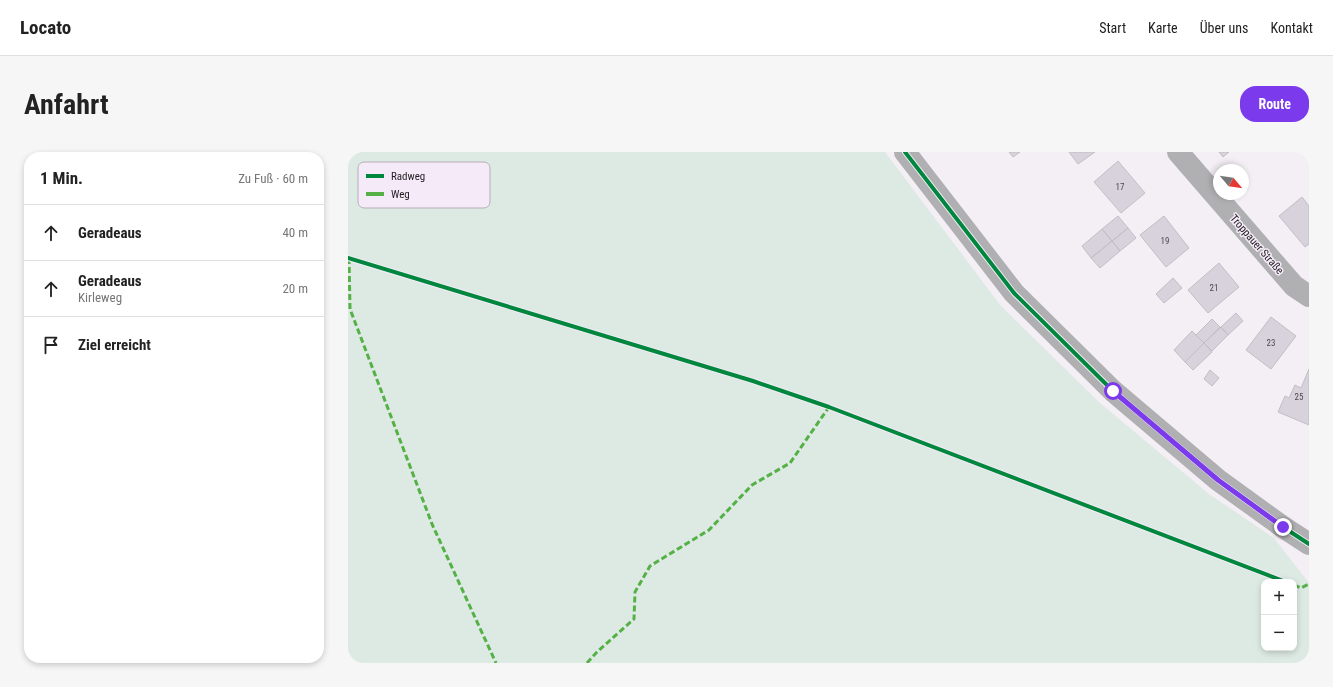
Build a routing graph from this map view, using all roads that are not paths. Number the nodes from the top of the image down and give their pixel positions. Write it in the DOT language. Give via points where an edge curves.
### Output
graph roads {
  1 [pos="905,152"];
  2 [pos="1178,152"];
  3 [pos="1309,296"];
  4 [pos="1309,544"];
  1 -- 4 [label="street" via="1014,293 1113,391 1218,480"];
  2 -- 3 [label="street, Troppauer Straße" via="1294,286"];
}
